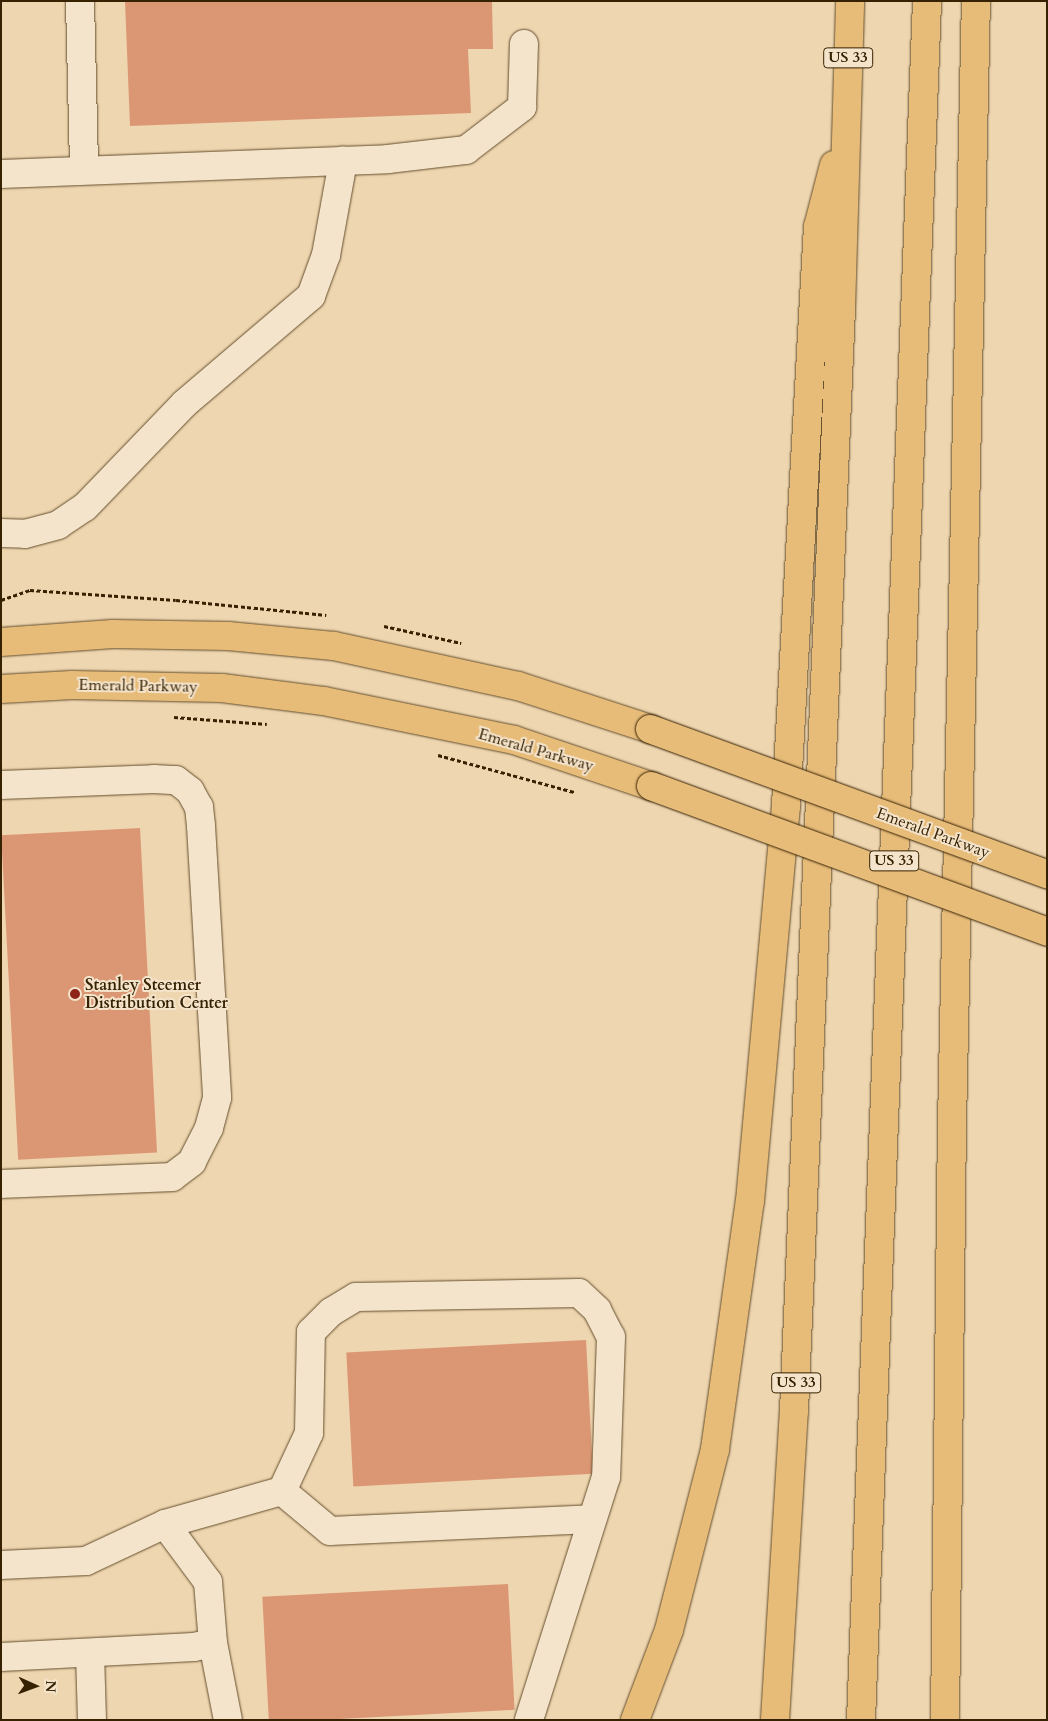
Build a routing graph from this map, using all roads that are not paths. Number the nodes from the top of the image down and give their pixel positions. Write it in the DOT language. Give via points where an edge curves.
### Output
graph roads {
  1 [pos="80,1"];
  2 [pos="850,1"];
  3 [pos="927,1"];
  4 [pos="976,1"];
  5 [pos="524,44"];
  6 [pos="846,115"];
  7 [pos="343,161"];
  8 [pos="84,170"];
  9 [pos="1,174"];
  10 [pos="1,533"];
  11 [pos="1,642"];
  12 [pos="1,688"];
  13 [pos="1,785"];
  14 [pos="1047,874"];
  15 [pos="1047,932"];
  16 [pos="1,1184"];
  17 [pos="282,1491"];
  18 [pos="592,1519"];
  19 [pos="165,1524"];
  20 [pos="1,1565"];
  21 [pos="213,1643"];
  22 [pos="90,1653"];
  23 [pos="1,1658"];
  24 [pos="92,1720"];
  25 [pos="228,1720"];
  26 [pos="529,1720"];
  27 [pos="635,1720"];
  28 [pos="776,1720"];
  29 [pos="861,1720"];
  30 [pos="945,1720"];
  1 -- 8 [label="street"];
  2 -- 6 [label="main road, US 33"];
  3 -- 29 [label="main road, US 33"];
  4 -- 30 [label="main road" via="953,1114"];
  5 -- 7 [label="street" via="522,107 466,150"];
  6 -- 27 [label="main road" via="818,227 786,806 750,1201 715,1449 669,1630"];
  6 -- 28 [label="main road, US 33" via="795,1391"];
  7 -- 8 [label="street"];
  7 -- 10 [label="street" via="326,255 311,296 184,404 85,507 58,525 25,534"];
  8 -- 9 [label="street"];
  11 -- 14 [label="main road, Emerald Parkway, bridge" via="113,634 228,636 334,646 518,686 650,730"];
  12 -- 15 [label="main road, Emerald Parkway, bridge" via="72,685 212,688 324,700 514,740 651,786"];
  13 -- 16 [label="street" via="154,779 176,780 190,791 199,807 201,826 217,1098 209,1128 192,1162 172,1177"];
  17 -- 18 [label="street" via="330,1531"];
  17 -- 18 [label="street" via="309,1433 311,1332 331,1312 356,1297 579,1293 597,1310 611,1337 606,1477"];
  17 -- 19 [label="street"];
  18 -- 26 [label="street"];
  19 -- 20 [label="street" via="86,1561"];
  19 -- 21 [label="street" via="208,1582"];
  21 -- 22 [label="street"];
  21 -- 25 [label="street"];
  22 -- 23 [label="street"];
  22 -- 24 [label="street"];
}
